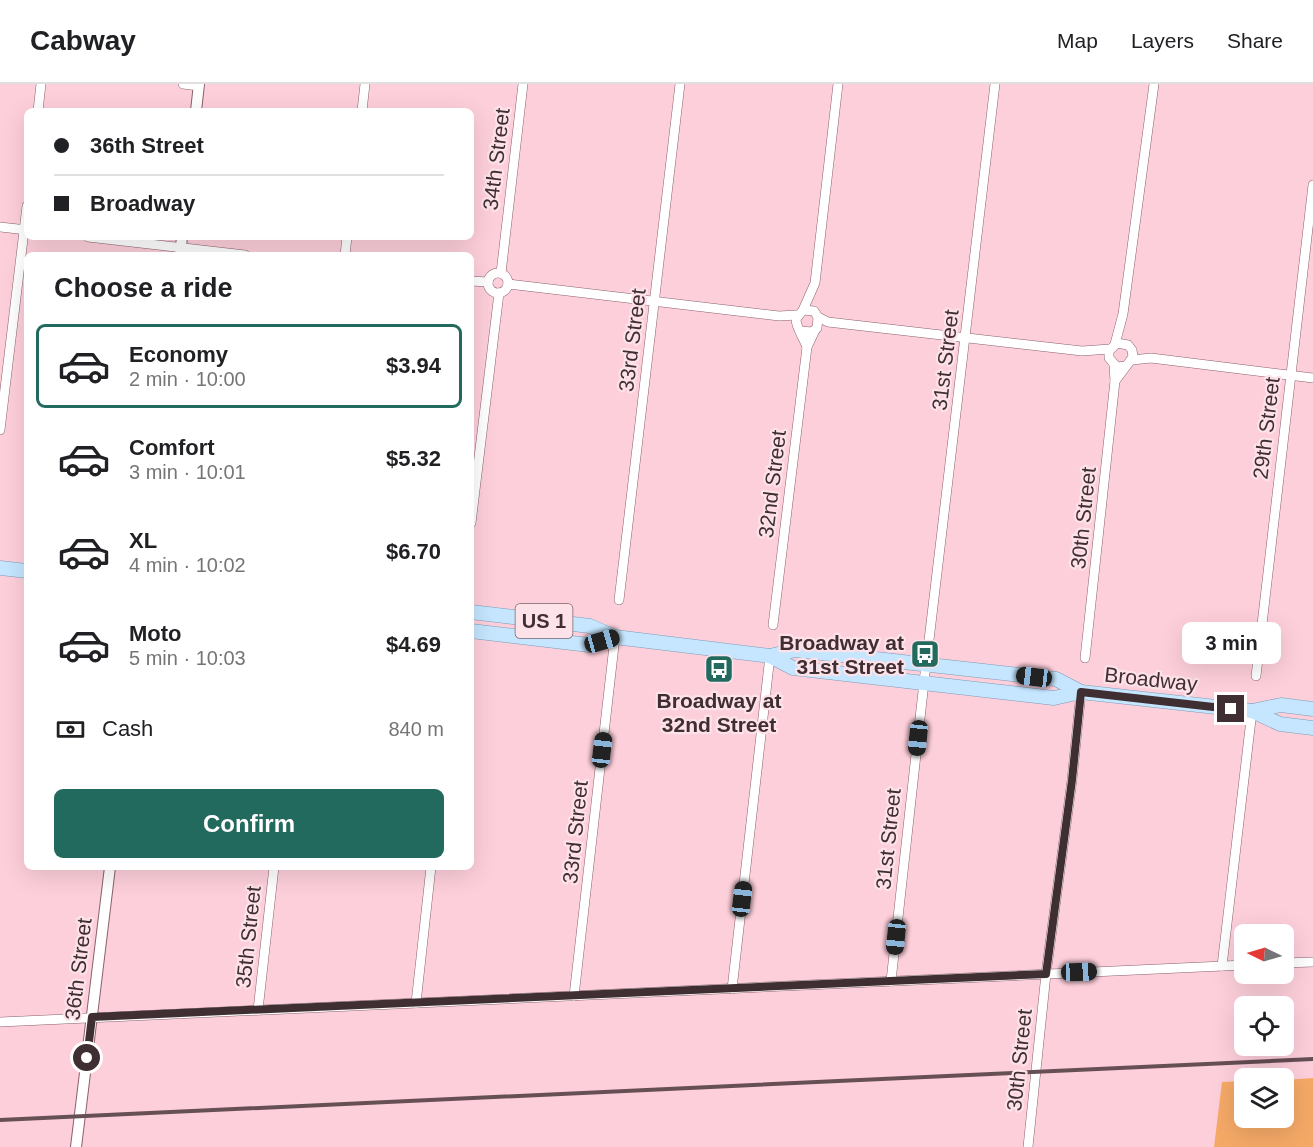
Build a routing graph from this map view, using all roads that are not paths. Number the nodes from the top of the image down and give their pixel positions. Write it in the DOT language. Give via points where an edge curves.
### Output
graph roads {
  1 [pos="41,84"];
  2 [pos="183,84"];
  3 [pos="365,84"];
  4 [pos="523,84"];
  5 [pos="680,84"];
  6 [pos="838,84"];
  7 [pos="995,84"];
  8 [pos="1154,84"];
  9 [pos="199,85"];
  10 [pos="38,108"];
  11 [pos="196,108"];
  12 [pos="362,108"];
  13 [pos="1313,185"];
  14 [pos="0,227"];
  15 [pos="24,230"];
  16 [pos="25,240"];
  17 [pos="116,240"];
  18 [pos="181,247"];
  19 [pos="222,252"];
  20 [pos="501,273"];
  21 [pos="474,281"];
  22 [pos="488,282"];
  23 [pos="508,284"];
  24 [pos="499,293"];
  25 [pos="812,293"];
  26 [pos="655,302"];
  27 [pos="816,314"];
  28 [pos="1123,314"];
  29 [pos="799,316"];
  30 [pos="828,322"];
  31 [pos="816,329"];
  32 [pos="801,331"];
  33 [pos="965,338"];
  34 [pos="1112,346"];
  35 [pos="807,347"];
  36 [pos="1087,351"];
  37 [pos="1129,355"];
  38 [pos="1112,363"];
  39 [pos="1291,375"];
  40 [pos="1313,378"];
  41 [pos="1115,381"];
  42 [pos="0,430"];
  43 [pos="474,498"];
  44 [pos="0,568"];
  45 [pos="24,571"];
  46 [pos="619,600"];
  47 [pos="474,612"];
  48 [pos="773,625"];
  49 [pos="474,631"];
  50 [pos="615,637"];
  51 [pos="929,640"];
  52 [pos="770,656"];
  53 [pos="1086,658"];
  54 [pos="926,664"];
  55 [pos="1256,676"];
  56 [pos="924,683"];
  57 [pos="1081,692"];
  58 [pos="1313,709"];
  59 [pos="1252,711"];
  60 [pos="1313,728"];
  61 [pos="110,870"];
  62 [pos="274,870"];
  63 [pos="431,870"];
  64 [pos="1313,962"];
  65 [pos="1294,963"];
  66 [pos="1234,965"];
  67 [pos="1222,966"];
  68 [pos="1046,974"];
  69 [pos="891,981"];
  70 [pos="732,989"];
  71 [pos="574,996"];
  72 [pos="416,1003"];
  73 [pos="258,1010"];
  74 [pos="92,1017"];
  75 [pos="0,1022"];
  76 [pos="76,1147"];
  77 [pos="1028,1147"];
  1 -- 10 [label="street"];
  2 -- 9 [label="street"];
  3 -- 12 [label="street"];
  4 -- 20 [label="street, 34th Street"];
  5 -- 26 [label="street, 33rd Street"];
  6 -- 25 [label="street"];
  7 -- 33 [label="street, 31st Street"];
  8 -- 28 [label="street"];
  9 -- 11 [label="street"];
  13 -- 39 [label="street, 29th Street"];
  14 -- 15 [label="street"];
  16 -- 42 [label="street"];
  17 -- 18 [label="street"];
  18 -- 19 [label="street"];
  20 -- 22 [label="street" via="493,274"];
  20 -- 23 [label="street"];
  21 -- 22 [label="street"];
  22 -- 24 [label="street" via="491,290"];
  23 -- 24 [label="street"];
  23 -- 26 [label="street"];
  24 -- 43 [label="street"];
  25 -- 27 [label="street"];
  25 -- 29 [label="street"];
  26 -- 29 [label="street"];
  26 -- 46 [label="street, 33rd Street"];
  27 -- 29 [label="street"];
  27 -- 30 [label="street"];
  27 -- 31 [label="street"];
  28 -- 34 [label="street"];
  28 -- 37 [label="street"];
  29 -- 32 [label="street, 32nd Street"];
  30 -- 31 [label="street"];
  30 -- 33 [label="street"];
  31 -- 32 [label="street"];
  31 -- 35 [label="street, 32nd Street"];
  32 -- 35 [label="street, 32nd Street"];
  33 -- 36 [label="street"];
  33 -- 51 [label="street, 31st Street"];
  34 -- 36 [label="street"];
  34 -- 37 [label="street" via="1120,342"];
  34 -- 38 [label="street, 30th Street" via="1108,354"];
  35 -- 48 [label="street, 32nd Street"];
  36 -- 38 [label="street"];
  37 -- 38 [label="street"];
  37 -- 39 [label="street"];
  37 -- 41 [label="street"];
  38 -- 41 [label="street, 30th Street"];
  39 -- 40 [label="street"];
  39 -- 55 [label="street, 29th Street"];
  41 -- 53 [label="street, 30th Street"];
  44 -- 45 [label="main road"];
  47 -- 50 [label="main road, Broadway / US 1" via="590,626"];
  49 -- 50 [label="main road, Broadway / US 1" via="589,645"];
  50 -- 52 [label="main road, Broadway / US 1"];
  50 -- 71 [label="street, 33rd Street"];
  52 -- 54 [label="main road, Broadway / US 1" via="795,650"];
  52 -- 56 [label="main road, Broadway / US 1" via="793,668"];
  52 -- 70 [label="street"];
  54 -- 56 [label="street, 31st Street"];
  54 -- 57 [label="main road, Broadway / US 1" via="1056,680"];
  56 -- 57 [label="main road, Broadway / US 1" via="1054,698"];
  56 -- 69 [label="street, 31st Street"];
  57 -- 59 [label="main road, Broadway / US 1"];
  57 -- 68 [label="street, 30th Street"];
  58 -- 59 [label="main road, Broadway / US 1" via="1281,705"];
  59 -- 60 [label="main road, Broadway / US 1" via="1280,724"];
  59 -- 67 [label="street"];
  61 -- 74 [label="street, 36th Street"];
  62 -- 73 [label="street, 35th Street"];
  63 -- 72 [label="street"];
  64 -- 65 [label="street"];
  66 -- 67 [label="street"];
  67 -- 68 [label="street"];
  68 -- 69 [label="street"];
  68 -- 77 [label="street, 30th Street"];
  69 -- 70 [label="street"];
  70 -- 71 [label="street"];
  71 -- 72 [label="street"];
  72 -- 73 [label="street"];
  73 -- 74 [label="street"];
  74 -- 75 [label="street"];
  74 -- 76 [label="street, 36th Street"];
}
